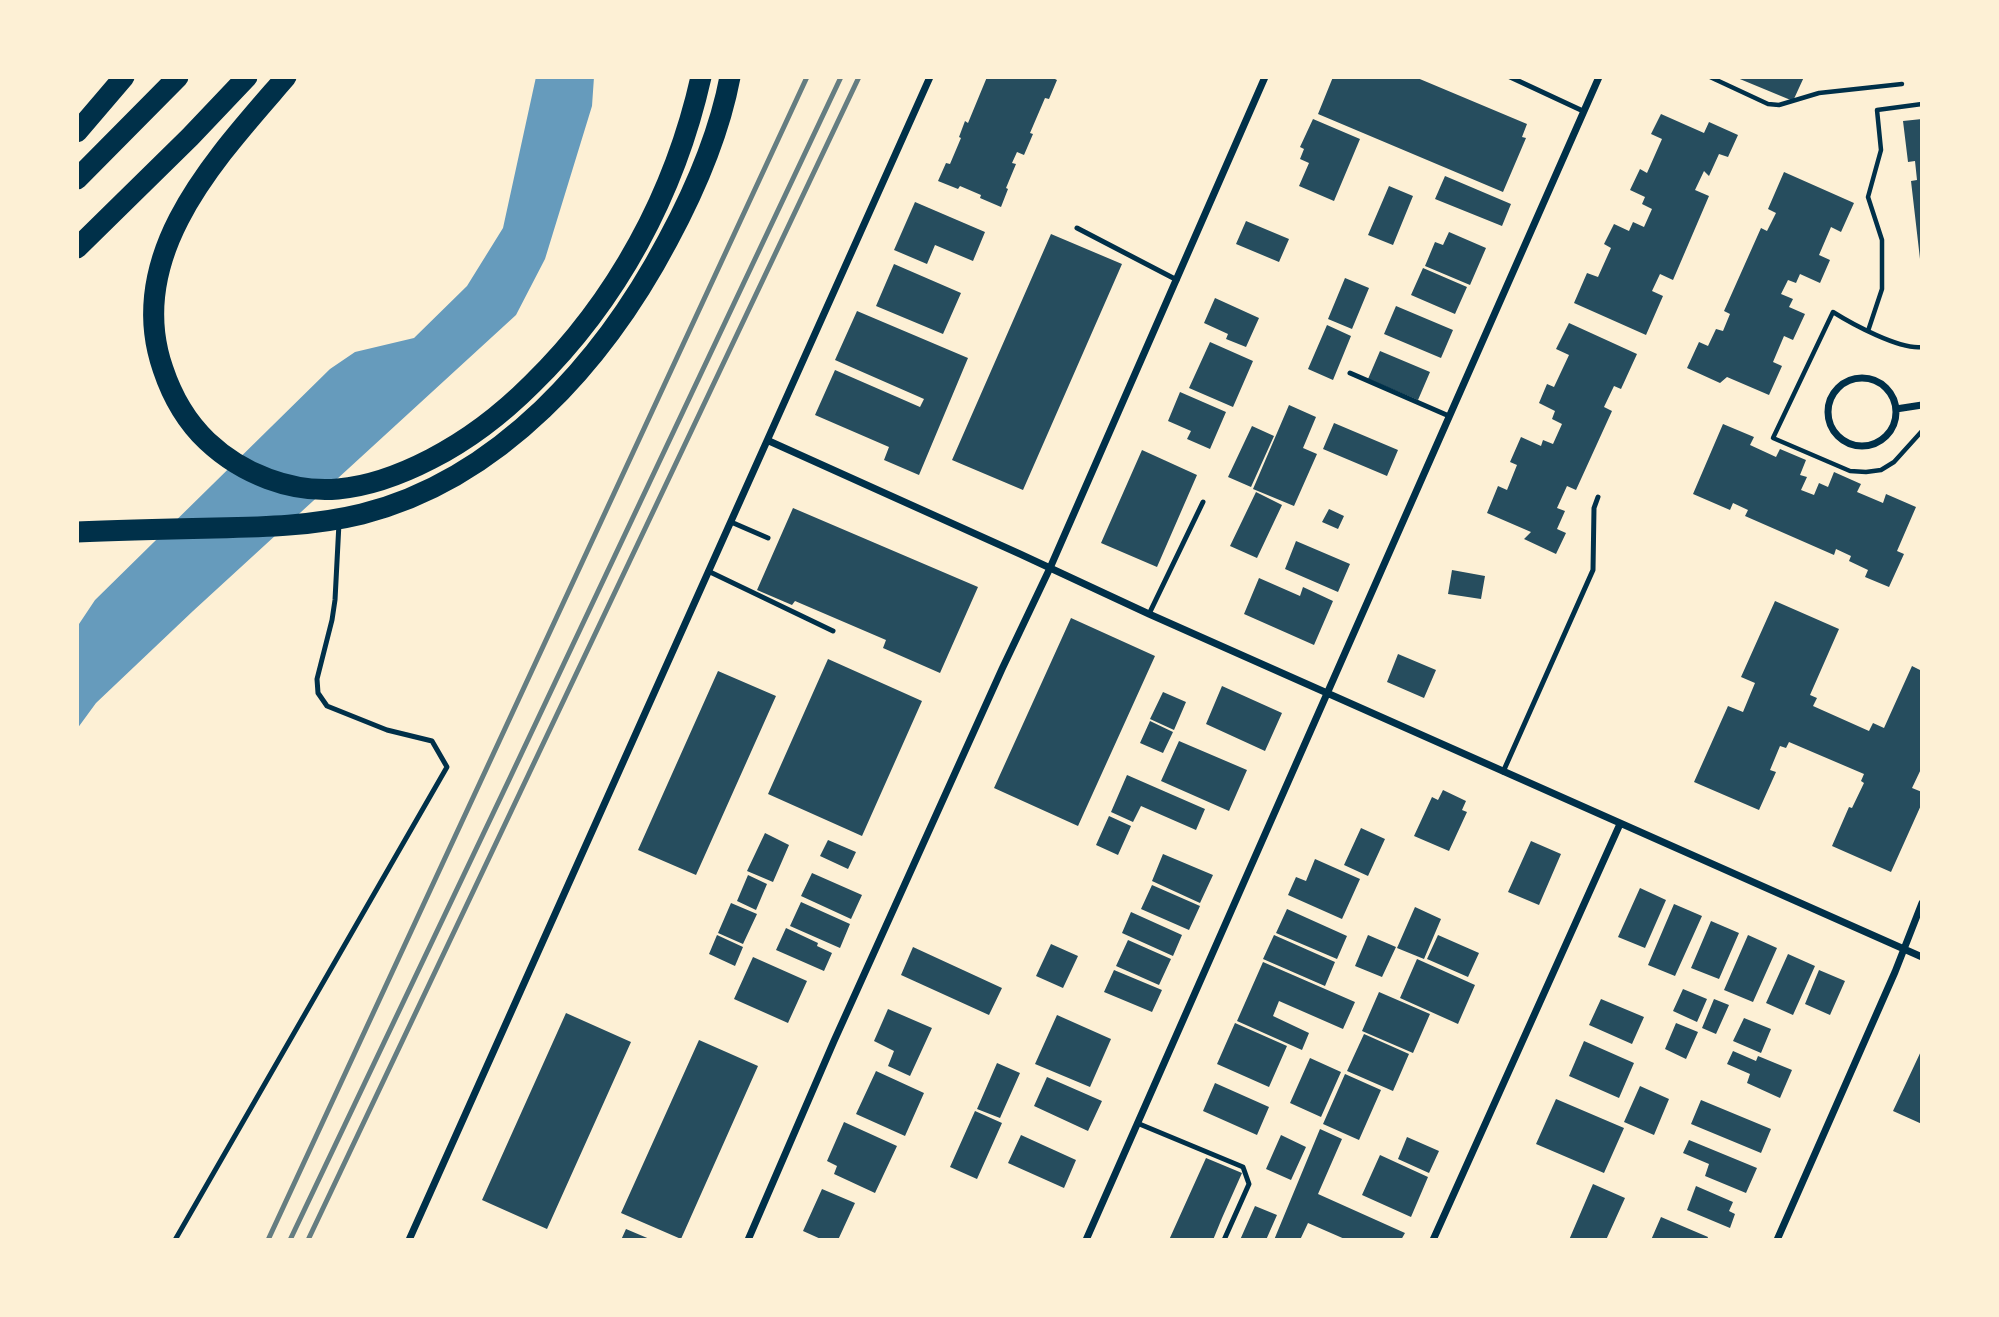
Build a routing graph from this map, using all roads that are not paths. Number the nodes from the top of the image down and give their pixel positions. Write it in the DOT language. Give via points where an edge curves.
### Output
graph roads {
  1 [pos="124,77"];
  2 [pos="178,77"];
  3 [pos="247,77"];
  4 [pos="286,77"];
  5 [pos="701,77"];
  6 [pos="730,77"];
  7 [pos="930,77"];
  8 [pos="1265,77"];
  9 [pos="1510,77"];
  10 [pos="1600,77"];
  11 [pos="1583,111"];
  12 [pos="77,132"];
  13 [pos="77,179"];
  14 [pos="1077,228"];
  15 [pos="77,248"];
  16 [pos="1177,280"];
  17 [pos="1350,373"];
  18 [pos="1922,405"];
  19 [pos="1896,410"];
  20 [pos="1449,416"];
  21 [pos="769,441"];
  22 [pos="1598,497"];
  23 [pos="1203,502"];
  24 [pos="340,519"];
  25 [pos="731,522"];
  26 [pos="77,532"];
  27 [pos="768,538"];
  28 [pos="1050,568"];
  29 [pos="708,571"];
  30 [pos="1149,614"];
  31 [pos="833,631"];
  32 [pos="1328,693"];
  33 [pos="1503,772"];
  34 [pos="1620,824"];
  35 [pos="1922,903"];
  36 [pos="1905,949"];
  37 [pos="1922,957"];
  38 [pos="1137,1123"];
  39 [pos="175,1240"];
  40 [pos="408,1240"];
  41 [pos="748,1240"];
  42 [pos="1086,1240"];
  43 [pos="1224,1240"];
  44 [pos="1433,1240"];
  45 [pos="1777,1240"];
  1 -- 12 [label="highway"];
  2 -- 13 [label="highway"];
  3 -- 15 [label="highway"];
  4 -- 5 [label="highway" via="208,169 181,214 158,279 156,344 168,382 188,419 219,452 283,484 340,489 399,474 460,443 501,412 562,353 609,292 645,231 680,153"];
  6 -- 24 [label="highway" via="708,155 676,226 635,298 580,370 527,422 473,464 408,498"];
  7 -- 21 [label="street"];
  8 -- 16 [label="street"];
  9 -- 11 [label="lane"];
  10 -- 11 [label="street"];
  11 -- 20 [label="street"];
  14 -- 16 [label="lane"];
  16 -- 28 [label="street"];
  17 -- 20 [label="lane"];
  18 -- 19 [label="street"];
  19 -- 19 [label="street" via="1893,398 1877,382 1854,379 1844,383 1829,401 1829,423 1842,440 1874,444 1891,430"];
  20 -- 32 [label="street"];
  21 -- 25 [label="street"];
  21 -- 28 [label="street"];
  22 -- 33 [label="lane" via="1594,570"];
  23 -- 30 [label="lane"];
  24 -- 26 [label="highway" via="272,527"];
  24 -- 39 [label="lane" via="334,610 317,679 318,693 327,706 387,730 432,741 447,767"];
  25 -- 27 [label="lane"];
  25 -- 29 [label="street"];
  28 -- 30 [label="street"];
  28 -- 41 [label="street"];
  29 -- 31 [label="lane"];
  29 -- 40 [label="street"];
  30 -- 32 [label="street"];
  32 -- 33 [label="street"];
  32 -- 38 [label="street"];
  33 -- 34 [label="street"];
  34 -- 36 [label="street"];
  34 -- 44 [label="street"];
  35 -- 36 [label="street"];
  36 -- 37 [label="street"];
  36 -- 45 [label="street"];
  38 -- 42 [label="street"];
  38 -- 43 [label="lane" via="1243,1167 1249,1185"];
}
